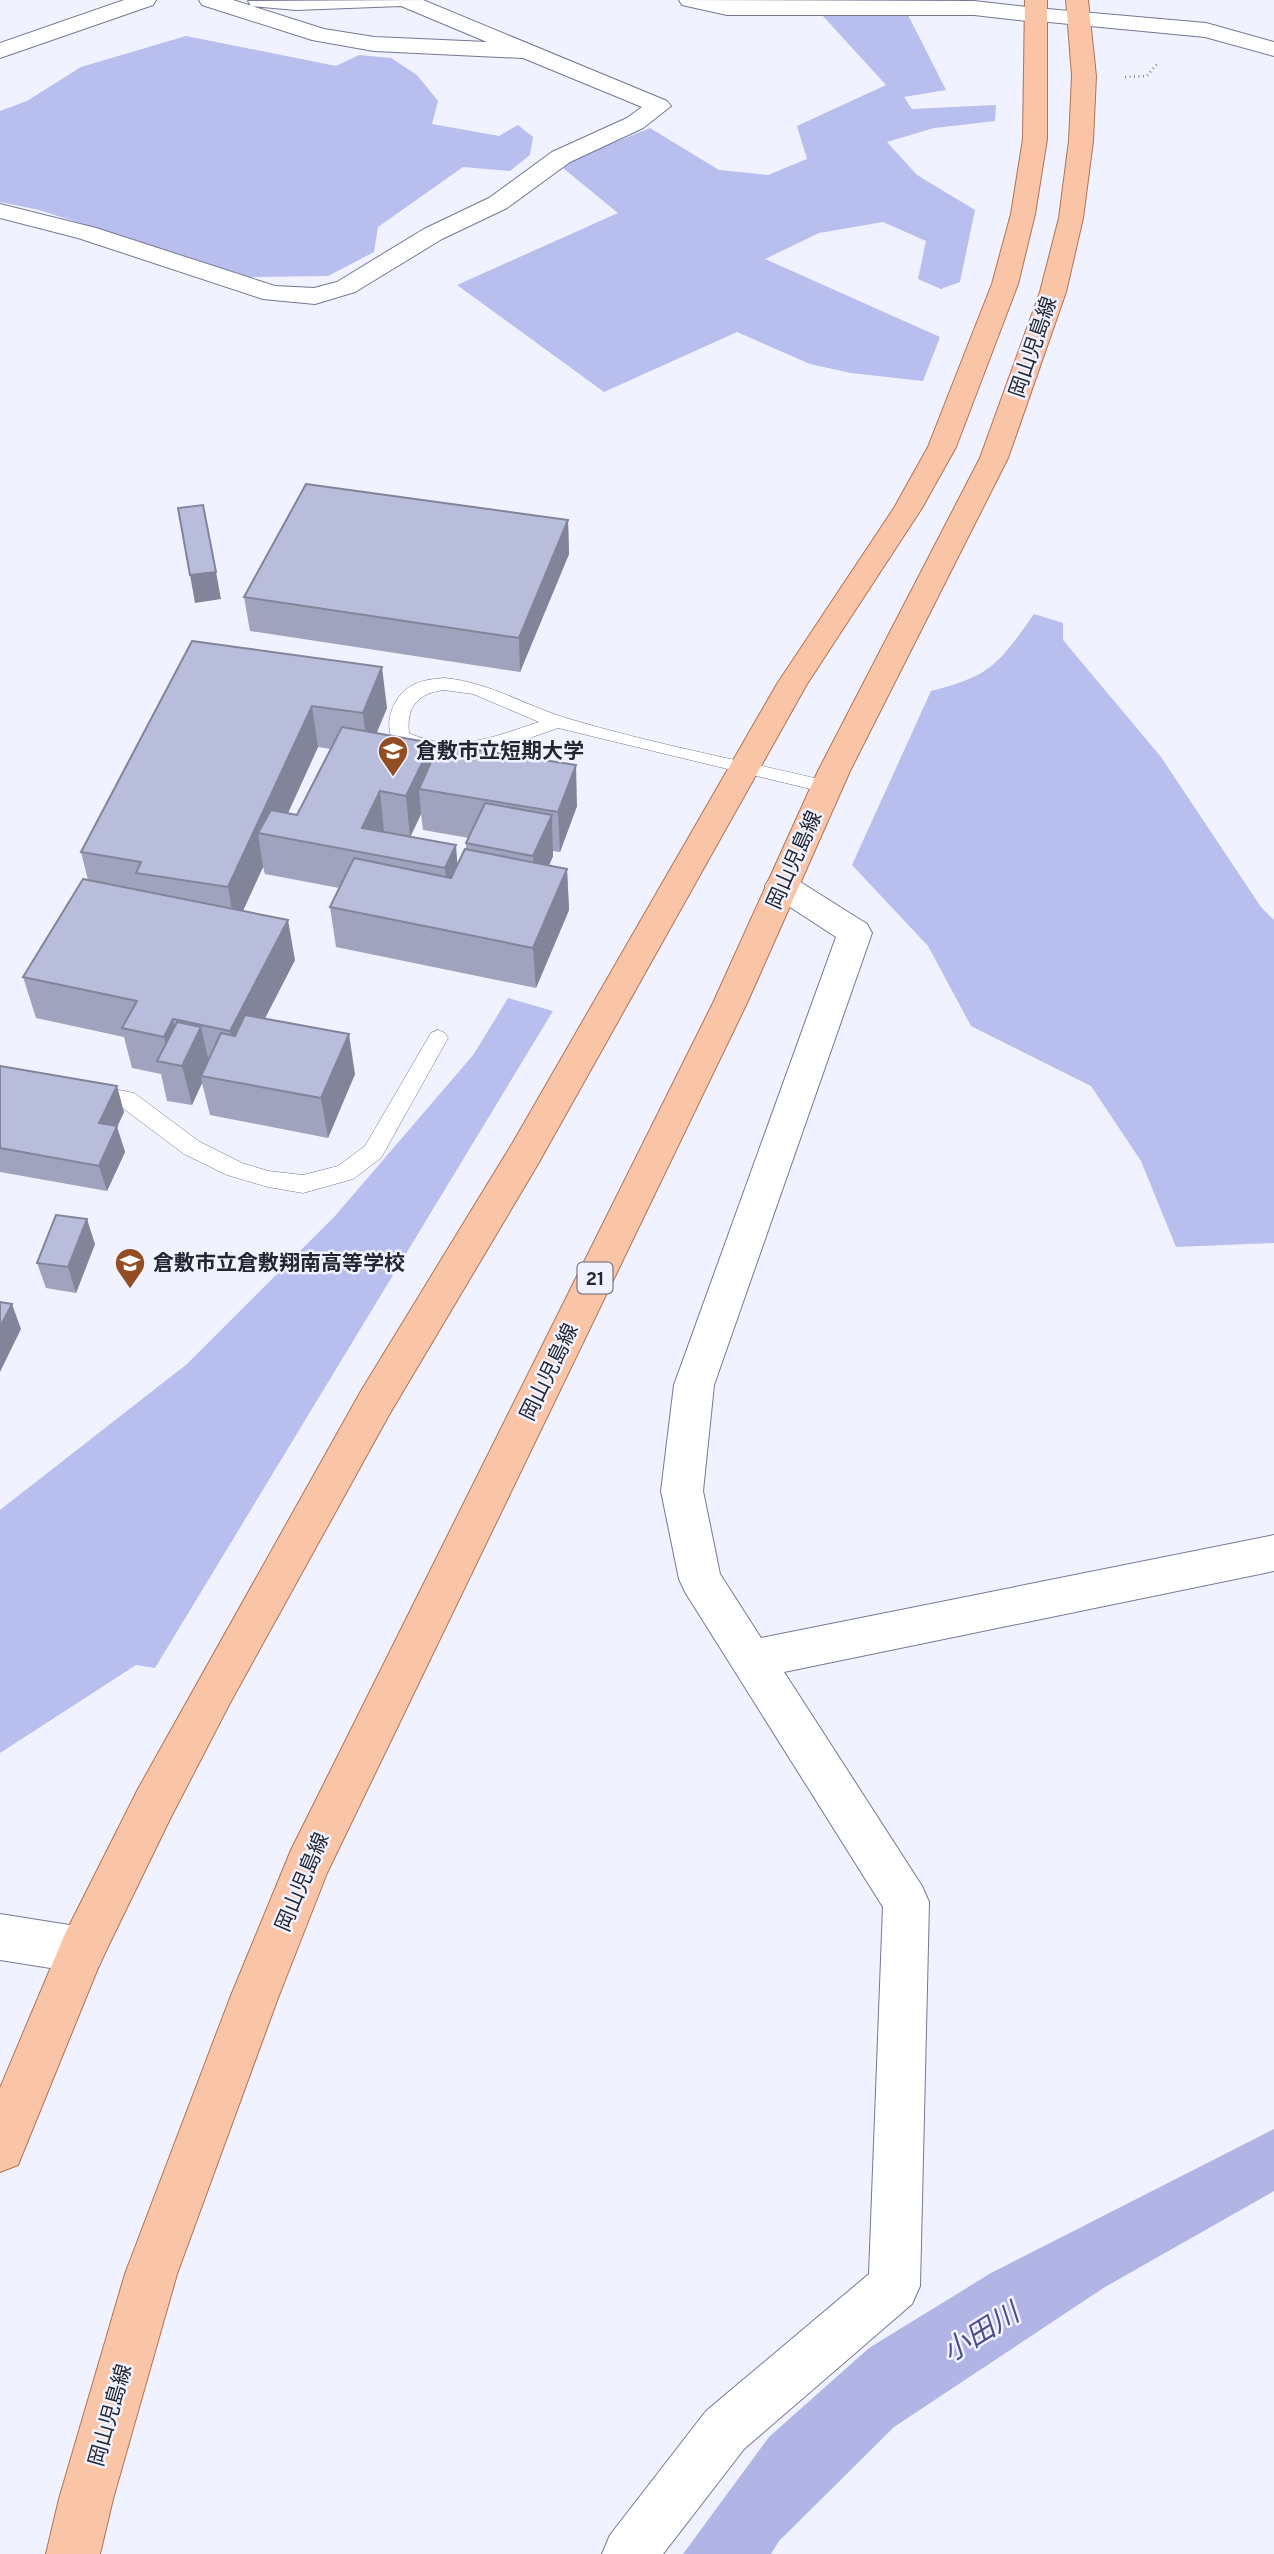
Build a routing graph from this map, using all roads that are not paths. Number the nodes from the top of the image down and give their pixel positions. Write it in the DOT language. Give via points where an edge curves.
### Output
graph roads {
  1 [pos="145,0"];
  2 [pos="210,0"];
  3 [pos="240,0"];
  4 [pos="402,0"];
  5 [pos="690,0"];
  6 [pos="1036,8"];
  7 [pos="1078,10"];
  8 [pos="1274,49"];
  9 [pos="0,51"];
  10 [pos="523,51"];
  11 [pos="0,211"];
  12 [pos="556,722"];
  13 [pos="745,767"];
  14 [pos="827,787"];
  15 [pos="782,886"];
  16 [pos="438,1038"];
  17 [pos="63,1087"];
  18 [pos="1274,1553"];
  19 [pos="752,1659"];
  20 [pos="0,1937"];
  21 [pos="82,1950"];
  22 [pos="0,2147"];
  23 [pos="73,2554"];
  24 [pos="629,2554"];
  1 -- 9 [label="street"];
  2 -- 10 [label="street" via="320,35"];
  3 -- 4 [label="street"];
  4 -- 10 [label="street"];
  5 -- 6 [label="street" via="727,8"];
  6 -- 7 [label="street"];
  6 -- 13 [label="main road" via="1035,139 1023,214 978,361 942,447 908,508 792,684"];
  7 -- 8 [label="street" via="1206,30"];
  7 -- 14 [label="main road, 岡山児島線 / 21" via="1084,76 1081,141 1071,218 1053,292 994,458"];
  10 -- 11 [label="street" via="659,106 635,123 561,157 498,203 433,234 346,287 315,296 272,294 87,233"];
  12 -- 12 [label="lane" via="469,687 449,685 426,686 413,694 396,722 400,736 415,745 453,752"];
  12 -- 13 [label="lane"];
  13 -- 14 [label="lane"];
  13 -- 21 [label="main road" via="525,1154 375,1403 191,1735"];
  14 -- 15 [label="main road, 岡山児島線 / 21"];
  15 -- 19 [label="street" via="855,933 694,1385 682,1490 700,1579"];
  15 -- 23 [label="main road, 岡山児島線 / 21" via="730,1003 307,1866 151,2274"];
  16 -- 17 [label="lane" via="373,1152 345,1173 303,1184 268,1180 235,1169 192,1148 126,1099"];
  18 -- 19 [label="street"];
  19 -- 24 [label="street" via="906,1902 894,2286 725,2430"];
  20 -- 21 [label="street"];
  21 -- 22 [label="main road"];
}
